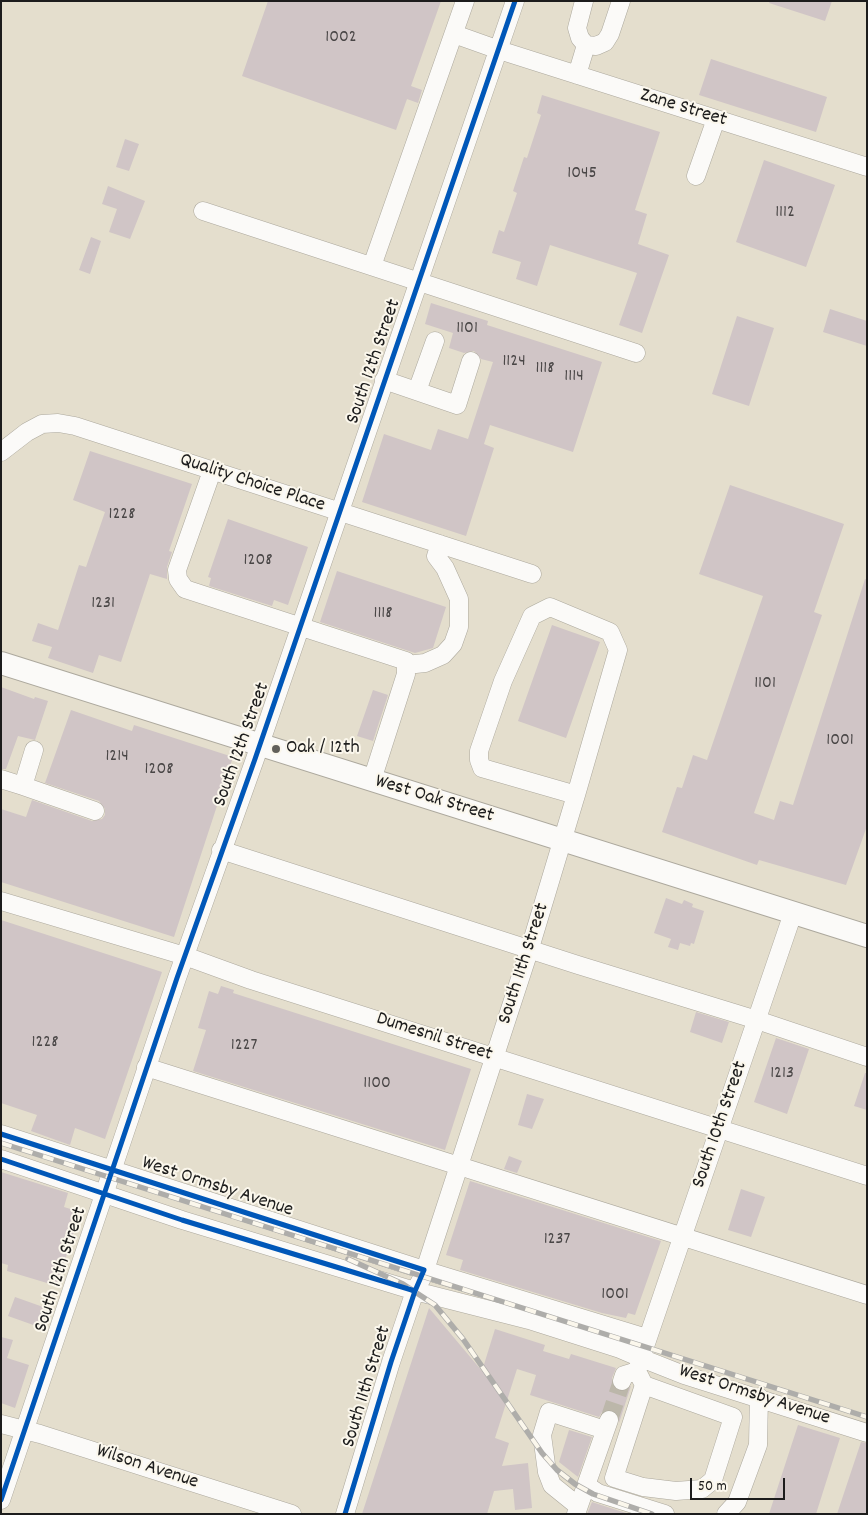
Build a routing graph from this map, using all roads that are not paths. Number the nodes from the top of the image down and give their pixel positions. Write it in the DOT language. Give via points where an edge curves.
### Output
graph roads {
  1 [pos="465,1"];
  2 [pos="515,1"];
  3 [pos="584,1"];
  4 [pos="621,1"];
  5 [pos="454,34"];
  6 [pos="586,45"];
  7 [pos="499,50"];
  8 [pos="577,75"];
  9 [pos="716,119"];
  10 [pos="867,167"];
  11 [pos="696,176"];
  12 [pos="203,211"];
  13 [pos="372,266"];
  14 [pos="419,281"];
  15 [pos="435,341"];
  16 [pos="636,353"];
  17 [pos="471,361"];
  18 [pos="384,380"];
  19 [pos="417,391"];
  20 [pos="1,452"];
  21 [pos="212,470"];
  22 [pos="340,512"];
  23 [pos="440,544"];
  24 [pos="532,574"];
  25 [pos="300,626"];
  26 [pos="1,663"];
  27 [pos="406,665"];
  28 [pos="260,744"];
  29 [pos="34,750"];
  30 [pos="1,779"];
  31 [pos="372,780"];
  32 [pos="22,786"];
  33 [pos="576,795"];
  34 [pos="96,811"];
  35 [pos="564,840"];
  36 [pos="221,850"];
  37 [pos="1,901"];
  38 [pos="793,913"];
  39 [pos="867,936"];
  40 [pos="530,948"];
  41 [pos="185,956"];
  42 [pos="757,1020"];
  43 [pos="494,1057"];
  44 [pos="867,1057"];
  45 [pos="146,1067"];
  46 [pos="720,1129"];
  47 [pos="1,1134"];
  48 [pos="1,1159"];
  49 [pos="459,1165"];
  50 [pos="111,1170"];
  51 [pos="867,1176"];
  52 [pos="103,1193"];
  53 [pos="682,1238"];
  54 [pos="424,1270"];
  55 [pos="415,1291"];
  56 [pos="867,1295"];
  57 [pos="647,1338"];
  58 [pos="636,1374"];
  59 [pos="760,1398"];
  60 [pos="1,1424"];
  61 [pos="25,1431"];
  62 [pos="867,1433"];
  63 [pos="586,1485"];
  64 [pos="1,1500"];
  65 [pos="577,1510"];
  66 [pos="292,1514"];
  67 [pos="345,1514"];
  68 [pos="665,1514"];
  69 [pos="726,1514"];
  1 -- 5 [label="street"];
  2 -- 7 [label="street, South 12th Street"];
  3 -- 6 [label="street" via="577,28"];
  4 -- 6 [label="street" via="605,42 596,46"];
  5 -- 7 [label="street, Zane Street"];
  5 -- 13 [label="street"];
  6 -- 8 [label="street"];
  7 -- 8 [label="street, Zane Street"];
  7 -- 14 [label="street, South 12th Street"];
  8 -- 9 [label="street, Zane Street"];
  9 -- 10 [label="street, Zane Street"];
  9 -- 11 [label="street"];
  12 -- 13 [label="street"];
  13 -- 14 [label="street"];
  14 -- 16 [label="street"];
  14 -- 18 [label="street, South 12th Street"];
  15 -- 19 [label="street"];
  17 -- 19 [label="street" via="457,405"];
  18 -- 19 [label="street"];
  18 -- 22 [label="street, South 12th Street"];
  20 -- 21 [label="street, Quality Choice Place" via="42,424 58,423"];
  21 -- 22 [label="street, Quality Choice Place"];
  21 -- 25 [label="street" via="177,570 178,578 185,589"];
  22 -- 23 [label="street, Quality Choice Place"];
  22 -- 25 [label="street, South 12th Street"];
  23 -- 24 [label="street, Quality Choice Place"];
  23 -- 27 [label="street" via="436,556 459,600 459,627 453,644 443,655 425,663"];
  25 -- 27 [label="street" via="406,661"];
  25 -- 28 [label="street, South 12th Street"];
  26 -- 28 [label="main road, West Oak Street"];
  27 -- 31 [label="street" via="406,674"];
  28 -- 31 [label="main road, West Oak Street"];
  28 -- 36 [label="street, South 12th Street"];
  29 -- 32 [label="street"];
  30 -- 32 [label="street"];
  31 -- 35 [label="main road, West Oak Street"];
  32 -- 34 [label="street"];
  33 -- 33 [label="street, South 11th Street" via="482,768 479,760 479,751 503,681 532,616 550,607 610,632 618,650"];
  33 -- 35 [label="street, South 11th Street"];
  35 -- 38 [label="main road, West Oak Street"];
  35 -- 40 [label="street, South 11th Street"];
  36 -- 40 [label="street"];
  36 -- 41 [label="street, South 12th Street"];
  37 -- 41 [label="street, Dumesnil Street"];
  38 -- 39 [label="main road, West Oak Street"];
  38 -- 42 [label="street, South 10th Street"];
  40 -- 42 [label="street"];
  40 -- 43 [label="street, South 11th Street"];
  41 -- 43 [label="street, Dumesnil Street"];
  41 -- 45 [label="street, South 12th Street"];
  42 -- 44 [label="street"];
  42 -- 46 [label="street, South 10th Street"];
  43 -- 46 [label="street, Dumesnil Street"];
  43 -- 49 [label="street, South 11th Street"];
  45 -- 49 [label="street"];
  45 -- 50 [label="street, South 12th Street"];
  46 -- 51 [label="street, Dumesnil Street"];
  46 -- 53 [label="street, South 10th Street"];
  47 -- 50 [label="street, West Ormsby Avenue"];
  48 -- 52 [label="street, West Ormsby Avenue"];
  49 -- 53 [label="street"];
  49 -- 54 [label="street, South 11th Street"];
  50 -- 52 [label="street, South 12th Street"];
  50 -- 54 [label="street, West Ormsby Avenue"];
  52 -- 55 [label="street, West Ormsby Avenue"];
  52 -- 61 [label="street, South 12th Street"];
  53 -- 56 [label="street"];
  53 -- 57 [label="street, South 10th Street"];
  54 -- 55 [label="street, South 11th Street"];
  54 -- 57 [label="street, West Ormsby Avenue"];
  55 -- 58 [label="street, West Ormsby Avenue" via="529,1320 620,1349"];
  55 -- 67 [label="street, South 11th Street"];
  57 -- 58 [label="street"];
  58 -- 58 [label="street" via="733,1417 713,1480 702,1489 676,1491 614,1478"];
  58 -- 59 [label="street, West Ormsby Avenue" via="684,1374"];
  59 -- 62 [label="street, West Ormsby Avenue"];
  59 -- 69 [label="street" via="758,1445 737,1502"];
  60 -- 61 [label="street, Wilson Avenue"];
  61 -- 64 [label="street, South 12th Street"];
  61 -- 66 [label="street, Wilson Avenue"];
  63 -- 65 [label="street"];
  63 -- 65 [label="street" via="607,1425 549,1412 542,1435 547,1472 552,1485"];
  63 -- 68 [label="street" via="598,1493"];
}
